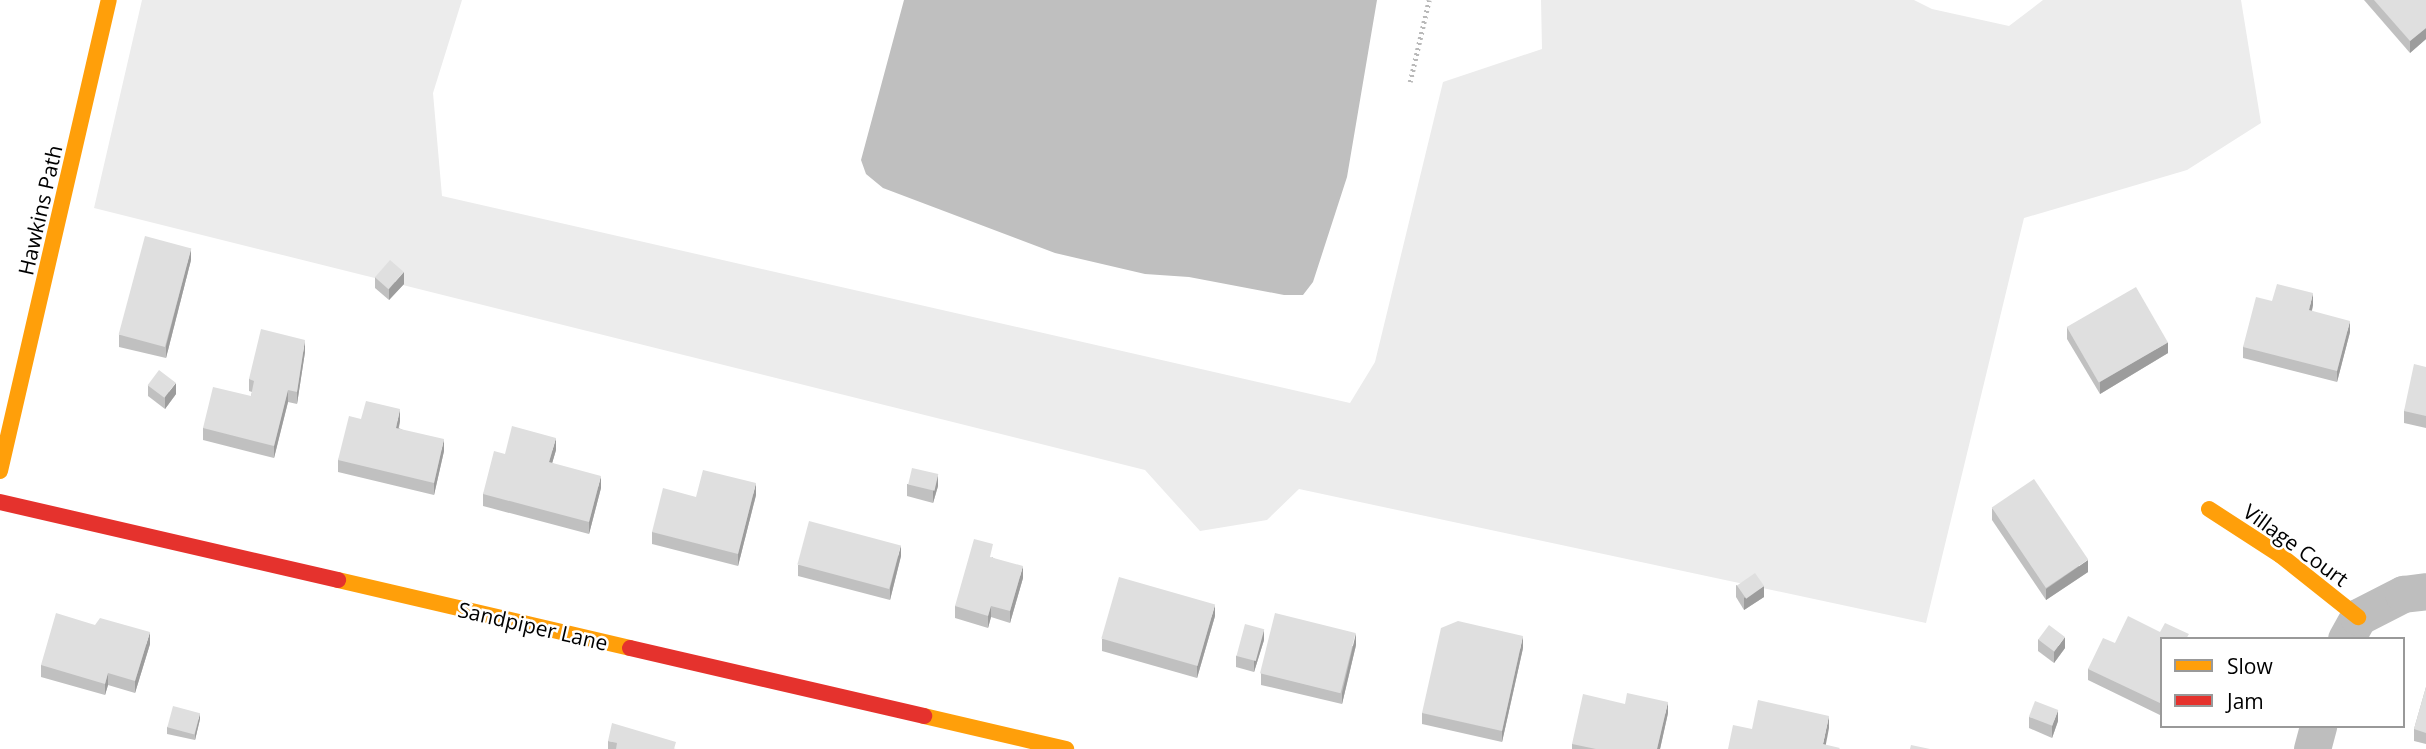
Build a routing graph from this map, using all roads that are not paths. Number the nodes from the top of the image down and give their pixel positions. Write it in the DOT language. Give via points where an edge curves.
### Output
graph roads {
  1 [pos="109,0"];
  2 [pos="0,471"];
  3 [pos="0,502"];
  4 [pos="2210,509"];
  5 [pos="2426,592"];
  6 [pos="2352,628"];
  7 [pos="2317,728"];
  8 [pos="1066,749"];
  9 [pos="2312,749"];
  1 -- 2 [label="street, Hawkins Path"];
  3 -- 8 [label="street, Sandpiper Lane"];
  4 -- 6 [label="street, Village Court" via="2280,555"];
  5 -- 6 [label="street" via="2403,594"];
  7 -- 9 [label="street"];
}
